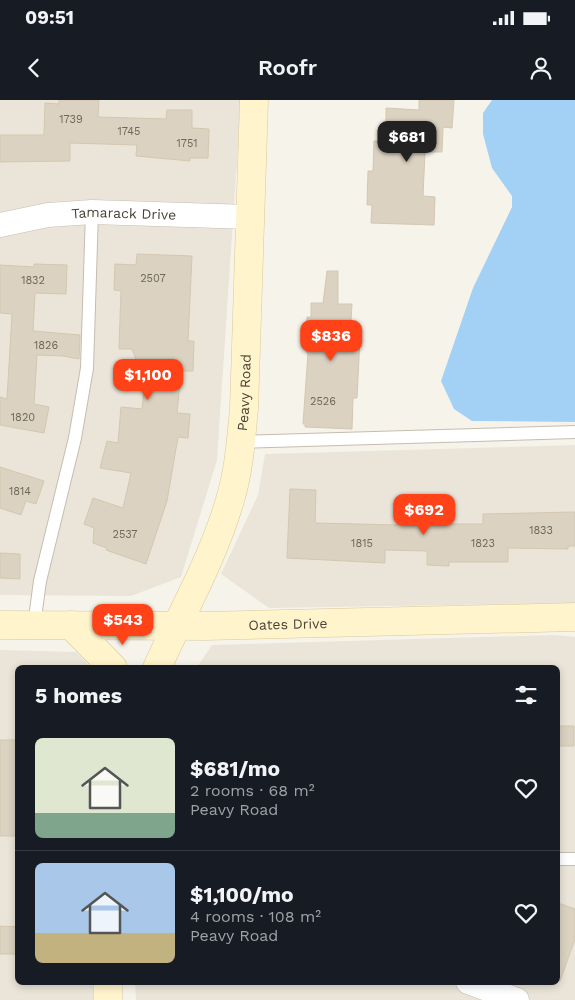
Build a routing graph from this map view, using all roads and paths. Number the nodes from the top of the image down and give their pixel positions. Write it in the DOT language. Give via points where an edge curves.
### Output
graph roads {
  1 [pos="254,100"];
  2 [pos="92,212"];
  3 [pos="250,217"];
  4 [pos="0,225"];
  5 [pos="575,432"];
  6 [pos="241,442"];
  7 [pos="575,617"];
  8 [pos="0,625"];
  9 [pos="34,625"];
  10 [pos="71,625"];
  11 [pos="176,626"];
  12 [pos="110,665"];
  13 [pos="158,665"];
  14 [pos="560,859"];
  15 [pos="575,859"];
  16 [pos="108,985"];
  17 [pos="476,985"];
  18 [pos="108,1000"];
  19 [pos="517,1000"];
  1 -- 3 [label="street, Peavy Road"];
  2 -- 3 [label="street, Tamarack Drive"];
  2 -- 4 [label="street, Tamarack Drive" via="48,215"];
  2 -- 9 [label="lane" via="87,368 75,438 40,581"];
  3 -- 6 [label="street, Peavy Road"];
  5 -- 6 [label="lane"];
  6 -- 11 [label="street, Peavy Road" via="230,499 208,561"];
  7 -- 11 [label="street, Oates Drive"];
  8 -- 9 [label="street, Oates Drive"];
  9 -- 10 [label="street, Oates Drive"];
  10 -- 11 [label="street, Oates Drive"];
  10 -- 12 [label="street"];
  11 -- 13 [label="street, Peavy Road"];
  14 -- 15 [label="lane"];
  16 -- 18 [label="street"];
  17 -- 19 [label="street"];
}
